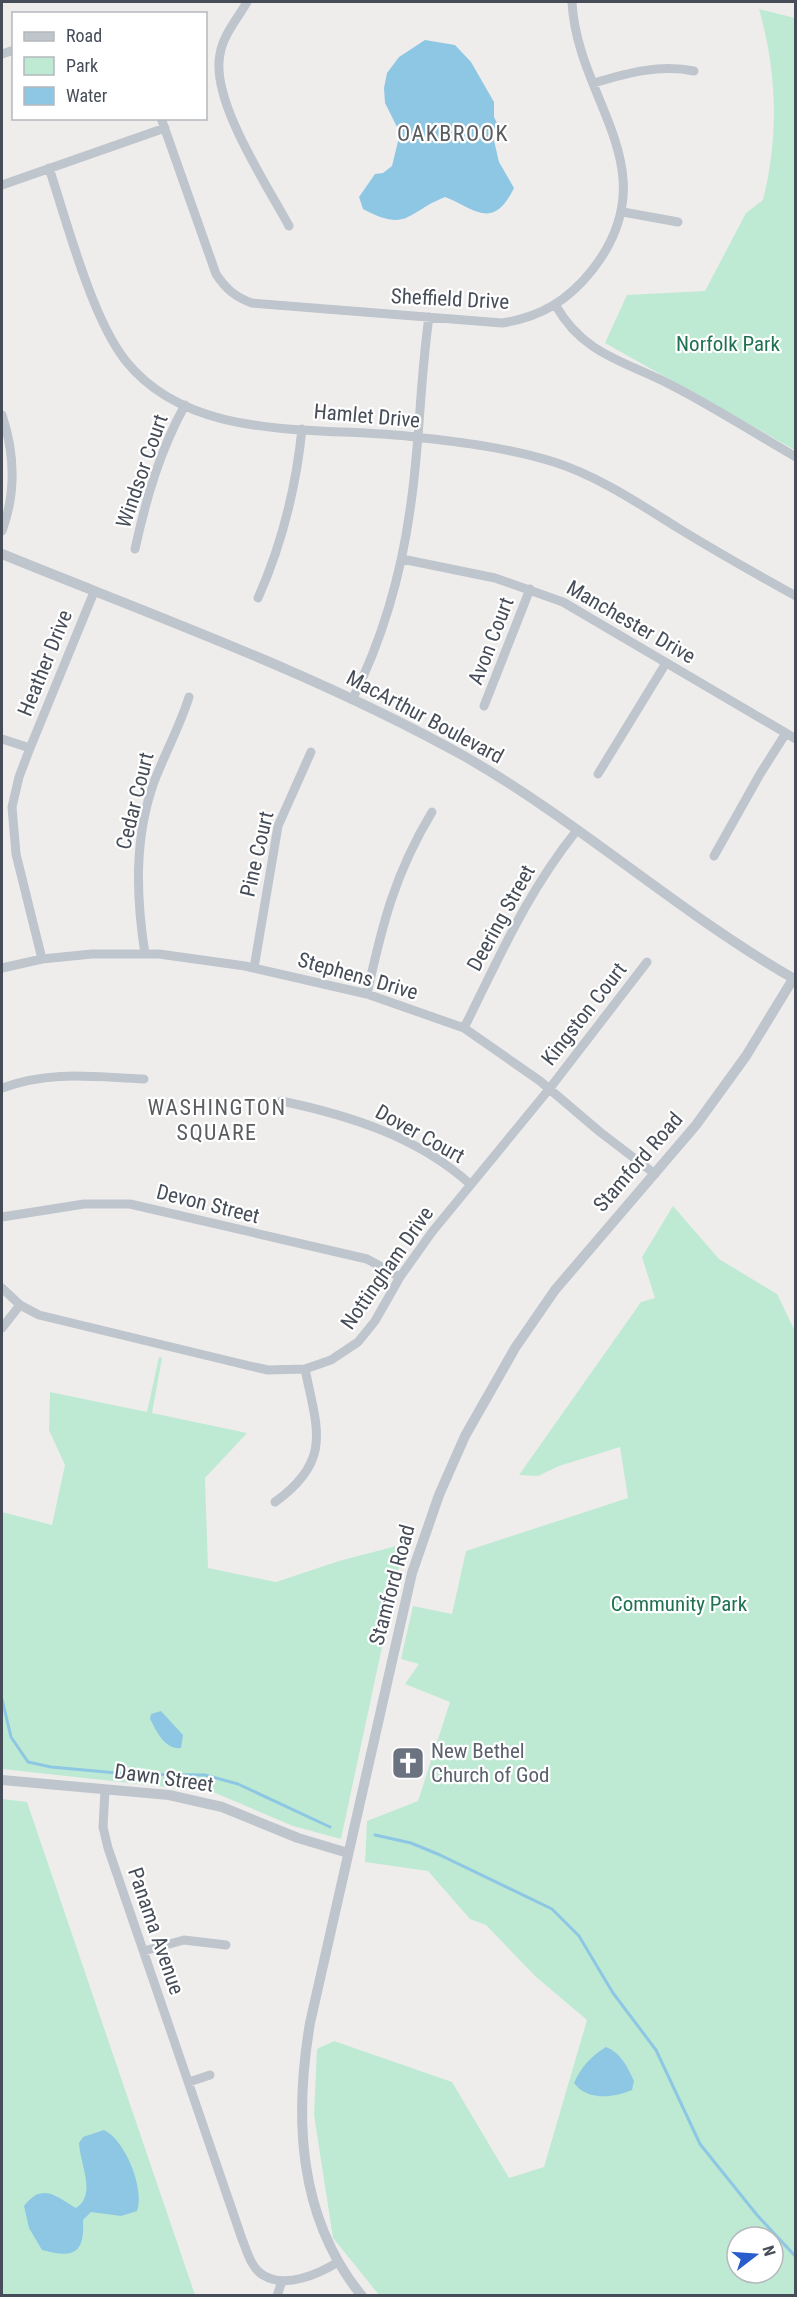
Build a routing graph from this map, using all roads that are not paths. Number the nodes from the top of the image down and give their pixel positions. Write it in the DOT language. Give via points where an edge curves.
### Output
graph roads {
  1 [pos="248,2"];
  2 [pos="572,2"];
  3 [pos="694,71"];
  4 [pos="594,83"];
  5 [pos="162,120"];
  6 [pos="165,128"];
  7 [pos="49,168"];
  8 [pos="2,184"];
  9 [pos="623,212"];
  10 [pos="678,222"];
  11 [pos="290,226"];
  12 [pos="556,306"];
  13 [pos="429,317"];
  14 [pos="184,405"];
  15 [pos="2,415"];
  16 [pos="302,429"];
  17 [pos="417,437"];
  18 [pos="795,457"];
  19 [pos="2,531"];
  20 [pos="135,549"];
  21 [pos="2,554"];
  22 [pos="402,559"];
  23 [pos="530,589"];
  24 [pos="94,592"];
  25 [pos="795,596"];
  26 [pos="258,598"];
  27 [pos="666,663"];
  28 [pos="189,697"];
  29 [pos="353,699"];
  30 [pos="484,706"];
  31 [pos="786,733"];
  32 [pos="2,739"];
  33 [pos="795,739"];
  34 [pos="30,748"];
  35 [pos="311,752"];
  36 [pos="598,774"];
  37 [pos="432,812"];
  38 [pos="577,830"];
  39 [pos="714,856"];
  40 [pos="145,954"];
  41 [pos="42,959"];
  42 [pos="647,962"];
  43 [pos="2,968"];
  44 [pos="254,968"];
  45 [pos="795,978"];
  46 [pos="367,994"];
  47 [pos="464,1028"];
  48 [pos="144,1079"];
  49 [pos="2,1088"];
  50 [pos="550,1088"];
  51 [pos="281,1101"];
  52 [pos="655,1174"];
  53 [pos="470,1184"];
  54 [pos="2,1217"];
  55 [pos="400,1277"];
  56 [pos="2,1288"];
  57 [pos="20,1305"];
  58 [pos="2,1328"];
  59 [pos="305,1369"];
  60 [pos="275,1502"];
  61 [pos="2,1780"];
  62 [pos="105,1790"];
  63 [pos="348,1853"];
  64 [pos="226,1945"];
  65 [pos="144,1951"];
  66 [pos="210,2075"];
  67 [pos="189,2082"];
  68 [pos="338,2262"];
  69 [pos="282,2281"];
  70 [pos="277,2295"];
  71 [pos="362,2295"];
  1 -- 11 [label="street" via="225,39 220,53 220,75 244,146"];
  2 -- 4 [label="street, Sheffield Drive" via="578,41"];
  3 -- 4 [label="street" via="651,68"];
  4 -- 9 [label="street, Sheffield Drive" via="624,172"];
  5 -- 6 [label="street, Sheffield Drive"];
  6 -- 7 [label="street"];
  6 -- 13 [label="street, Sheffield Drive" via="216,274 239,298 252,303"];
  7 -- 8 [label="street"];
  7 -- 14 [label="street, Hamlet Drive" via="105,326 124,358 148,386"];
  9 -- 10 [label="street"];
  9 -- 12 [label="street, Sheffield Drive" via="602,258 581,285"];
  12 -- 13 [label="street, Sheffield Drive" via="522,320 502,323"];
  12 -- 18 [label="street" via="569,328 609,357 670,384"];
  13 -- 17 [label="street"];
  14 -- 16 [label="street, Hamlet Drive" via="243,423"];
  14 -- 20 [label="street, Windsor Court" via="146,500"];
  15 -- 19 [label="street" via="13,485"];
  16 -- 17 [label="street, Hamlet Drive"];
  16 -- 26 [label="street" via="297,474 284,527"];
  17 -- 22 [label="street"];
  17 -- 25 [label="street, Hamlet Drive" via="505,449 580,472"];
  21 -- 24 [label="street, MacArthur Boulevard"];
  22 -- 23 [label="street, Manchester Drive"];
  22 -- 29 [label="street" via="394,596"];
  23 -- 27 [label="street, Manchester Drive" via="577,609"];
  23 -- 30 [label="street, Avon Court"];
  24 -- 29 [label="street, MacArthur Boulevard"];
  24 -- 34 [label="street, Heather Drive"];
  27 -- 31 [label="street, Manchester Drive"];
  27 -- 36 [label="street"];
  28 -- 40 [label="street, Cedar Court" via="153,784 142,829 138,864"];
  29 -- 38 [label="street, MacArthur Boulevard" via="464,756"];
  31 -- 33 [label="street, Manchester Drive"];
  31 -- 39 [label="street"];
  32 -- 34 [label="street"];
  34 -- 41 [label="street, Heather Drive" via="15,791 12,827"];
  35 -- 44 [label="street, Pine Court" via="278,826"];
  37 -- 46 [label="street" via="394,885"];
  38 -- 45 [label="street, MacArthur Boulevard" via="724,934"];
  38 -- 47 [label="street, Deering Street" via="507,936"];
  40 -- 41 [label="street, Stephens Drive"];
  40 -- 44 [label="street, Stephens Drive"];
  41 -- 43 [label="street, Stephens Drive"];
  42 -- 50 [label="street, Kingston Court"];
  44 -- 46 [label="street, Stephens Drive"];
  45 -- 52 [label="street, Stamford Road" via="746,1056"];
  46 -- 47 [label="street, Stephens Drive"];
  47 -- 50 [label="street, Stephens Drive"];
  48 -- 49 [label="street" via="54,1075"];
  50 -- 52 [label="street, Stephens Drive"];
  50 -- 53 [label="street, Nottingham Drive"];
  51 -- 53 [label="street, Dover Court" via="332,1112 382,1129 438,1159"];
  52 -- 63 [label="street, Stamford Road" via="555,1290 515,1348 465,1436 412,1573"];
  53 -- 55 [label="street, Nottingham Drive"];
  54 -- 55 [label="street, Devon Street" via="84,1204 130,1204 367,1259"];
  55 -- 59 [label="street, Nottingham Drive" via="358,1342 331,1360"];
  56 -- 57 [label="street, Nottingham Drive"];
  57 -- 58 [label="street"];
  57 -- 59 [label="street, Nottingham Drive" via="56,1320 250,1366 268,1370"];
  59 -- 60 [label="street" via="316,1418 312,1463 303,1478"];
  61 -- 62 [label="street, Dawn Street"];
  62 -- 63 [label="street, Dawn Street" via="169,1795 222,1807 298,1838"];
  62 -- 65 [label="street, Panama Avenue" via="103,1827"];
  63 -- 68 [label="street, Stamford Road" via="310,2023 301,2103 309,2189 324,2235"];
  64 -- 65 [label="street" via="184,1940"];
  65 -- 67 [label="street, Panama Avenue"];
  66 -- 67 [label="street"];
  67 -- 69 [label="street, Panama Avenue" via="253,2265 263,2276"];
  68 -- 69 [label="street" via="294,2281"];
  68 -- 71 [label="street, Stamford Road"];
  69 -- 70 [label="street"];
}
